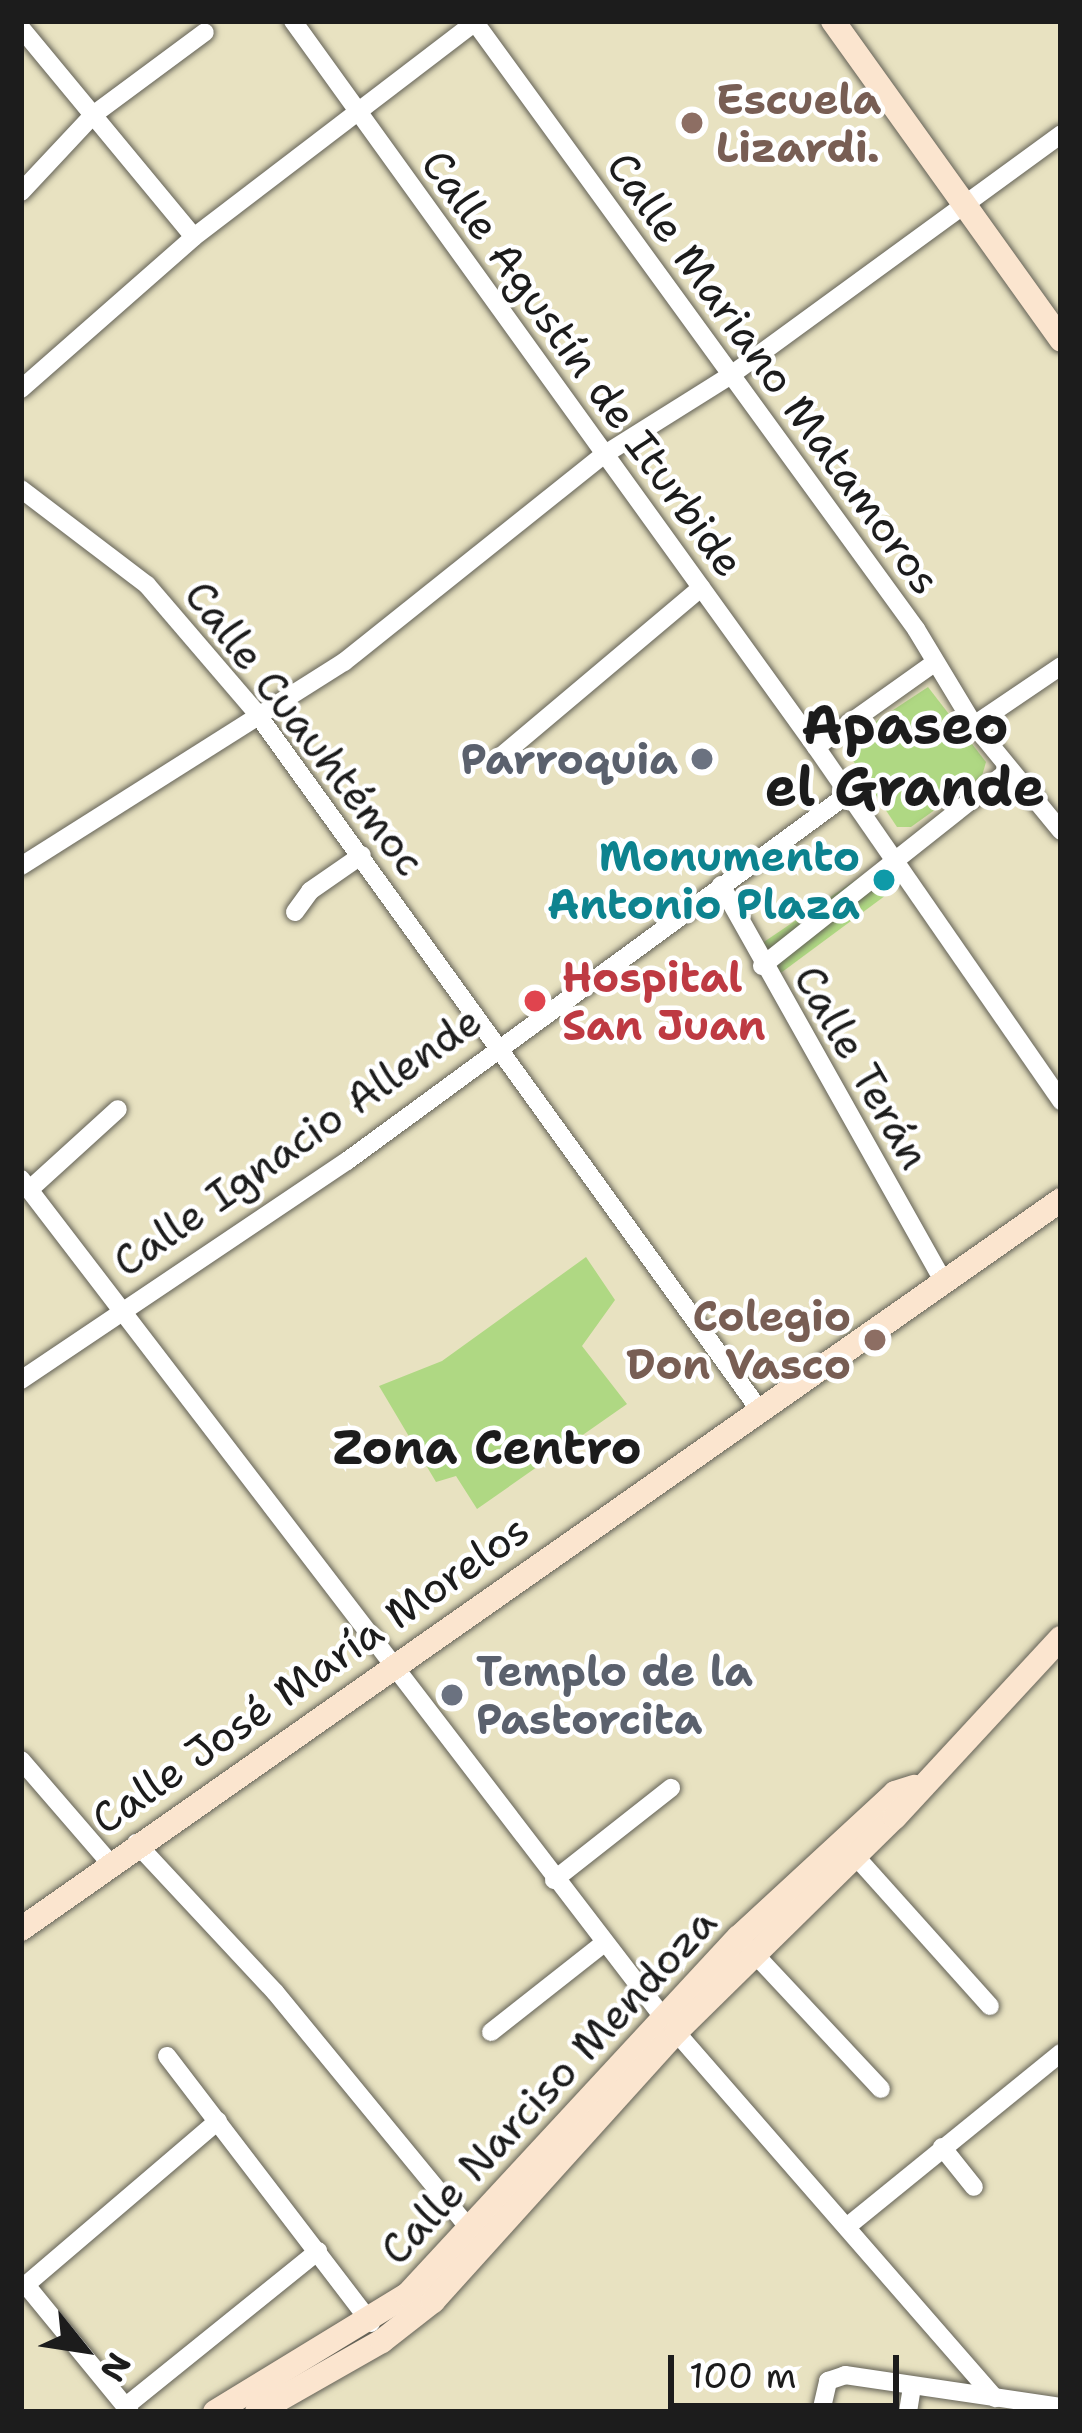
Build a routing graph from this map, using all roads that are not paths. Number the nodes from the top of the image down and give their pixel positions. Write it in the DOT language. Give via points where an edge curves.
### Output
graph roads {
  1 [pos="293,21"];
  2 [pos="833,21"];
  3 [pos="475,22"];
  4 [pos="21,28"];
  5 [pos="206,32"];
  6 [pos="356,109"];
  7 [pos="93,115"];
  8 [pos="1061,134"];
  9 [pos="21,192"];
  10 [pos="964,204"];
  11 [pos="194,237"];
  12 [pos="1061,340"];
  13 [pos="731,375"];
  14 [pos="21,388"];
  15 [pos="605,454"];
  16 [pos="21,489"];
  17 [pos="701,588"];
  18 [pos="934,663"];
  19 [pos="1061,666"];
  20 [pos="255,711"];
  21 [pos="974,725"];
  22 [pos="816,747"];
  23 [pos="500,757"];
  24 [pos="1010,770"];
  25 [pos="848,794"];
  26 [pos="1061,831"];
  27 [pos="362,855"];
  28 [pos="897,861"];
  29 [pos="21,866"];
  30 [pos="721,885"];
  31 [pos="295,912"];
  32 [pos="762,966"];
  33 [pos="501,1042"];
  34 [pos="1061,1101"];
  35 [pos="118,1109"];
  36 [pos="25,1184"];
  37 [pos="1061,1200"];
  38 [pos="944,1282"];
  39 [pos="120,1309"];
  40 [pos="21,1380"];
  41 [pos="758,1408"];
  42 [pos="1061,1638"];
  43 [pos="389,1666"];
  44 [pos="21,1760"];
  45 [pos="671,1788"];
  46 [pos="136,1843"];
  47 [pos="849,1848"];
  48 [pos="109,1862"];
  49 [pos="554,1880"];
  50 [pos="21,1929"];
  51 [pos="604,1943"];
  52 [pos="747,1945"];
  53 [pos="991,2006"];
  54 [pos="669,2024"];
  55 [pos="491,2032"];
  56 [pos="1061,2053"];
  57 [pos="167,2056"];
  58 [pos="881,2090"];
  59 [pos="218,2121"];
  60 [pos="942,2147"];
  61 [pos="974,2187"];
  62 [pos="849,2225"];
  63 [pos="477,2238"];
  64 [pos="318,2251"];
  65 [pos="23,2287"];
  66 [pos="371,2323"];
  67 [pos="912,2386"];
  68 [pos="995,2398"];
  69 [pos="1061,2407"];
  70 [pos="128,2409"];
  71 [pos="215,2412"];
  72 [pos="257,2412"];
  73 [pos="820,2412"];
  74 [pos="908,2412"];
  1 -- 6 [label="street, Calle Agustín de Iturbide"];
  2 -- 10 [label="street"];
  3 -- 6 [label="street"];
  3 -- 13 [label="street, Calle Mariano Matamoros"];
  4 -- 7 [label="street"];
  5 -- 7 [label="street"];
  6 -- 11 [label="street"];
  6 -- 15 [label="street, Calle Agustín de Iturbide"];
  7 -- 9 [label="street"];
  7 -- 11 [label="street"];
  8 -- 10 [label="street"];
  10 -- 12 [label="street"];
  10 -- 13 [label="street"];
  11 -- 14 [label="street"];
  13 -- 15 [label="street"];
  13 -- 18 [label="street, Calle Mariano Matamoros"];
  15 -- 17 [label="street, Calle Agustín de Iturbide"];
  15 -- 20 [label="street" via="344,662"];
  16 -- 20 [label="street, Calle Cuauhtémoc" via="147,585"];
  17 -- 22 [label="street, Calle Agustín de Iturbide"];
  17 -- 23 [label="street"];
  18 -- 21 [label="street, Calle Mariano Matamoros"];
  18 -- 22 [label="street"];
  19 -- 21 [label="street"];
  20 -- 27 [label="street, Calle Cuauhtémoc"];
  20 -- 29 [label="street"];
  21 -- 24 [label="street, Calle Mariano Matamoros"];
  22 -- 25 [label="street, Calle Agustín de Iturbide"];
  24 -- 26 [label="street, Calle Mariano Matamoros"];
  24 -- 28 [label="street"];
  25 -- 28 [label="street, Calle Agustín de Iturbide"];
  25 -- 30 [label="street, Calle Ignacio Allende"];
  27 -- 31 [label="street" via="310,891"];
  27 -- 33 [label="street, Calle Cuauhtémoc"];
  28 -- 32 [label="street"];
  28 -- 34 [label="street, Calle Agustín de Iturbide"];
  30 -- 32 [label="street, Calle Terán"];
  30 -- 33 [label="street, Calle Ignacio Allende"];
  32 -- 38 [label="street, Calle Terán"];
  33 -- 39 [label="street, Calle Ignacio Allende" via="347,1161"];
  33 -- 41 [label="street, Calle Cuauhtémoc"];
  35 -- 36 [label="street"];
  36 -- 39 [label="street"];
  37 -- 38 [label="street, Calle José María Morelos"];
  38 -- 41 [label="street, Calle José María Morelos"];
  39 -- 40 [label="street, Calle Ignacio Allende"];
  39 -- 43 [label="street"];
  41 -- 43 [label="street, Calle José María Morelos"];
  42 -- 47 [label="street, Calle Narciso Mendoza" via="916,1786 895,1792"];
  43 -- 46 [label="street, Calle José María Morelos"];
  43 -- 49 [label="street"];
  44 -- 48 [label="street"];
  45 -- 49 [label="street"];
  46 -- 48 [label="street, Calle José María Morelos"];
  46 -- 63 [label="street" via="275,1992"];
  47 -- 52 [label="street, Calle Narciso Mendoza"];
  47 -- 53 [label="street"];
  48 -- 50 [label="street, Calle José María Morelos"];
  49 -- 51 [label="street"];
  51 -- 54 [label="street"];
  51 -- 55 [label="street"];
  52 -- 54 [label="street, Calle Narciso Mendoza"];
  52 -- 58 [label="street"];
  54 -- 62 [label="street"];
  54 -- 63 [label="street, Calle Narciso Mendoza"];
  56 -- 60 [label="street"];
  57 -- 59 [label="street"];
  59 -- 64 [label="street"];
  59 -- 65 [label="street"];
  60 -- 61 [label="street"];
  60 -- 62 [label="street"];
  62 -- 68 [label="street"];
  63 -- 66 [label="street, Calle Narciso Mendoza"];
  63 -- 72 [label="street, Calle Narciso Mendoza" via="409,2322"];
  64 -- 66 [label="street"];
  64 -- 70 [label="street"];
  65 -- 70 [label="street"];
  66 -- 71 [label="street, Calle Narciso Mendoza"];
  67 -- 68 [label="street"];
  67 -- 73 [label="street" via="845,2375 828,2381"];
  67 -- 74 [label="street"];
  68 -- 69 [label="street"];
}
